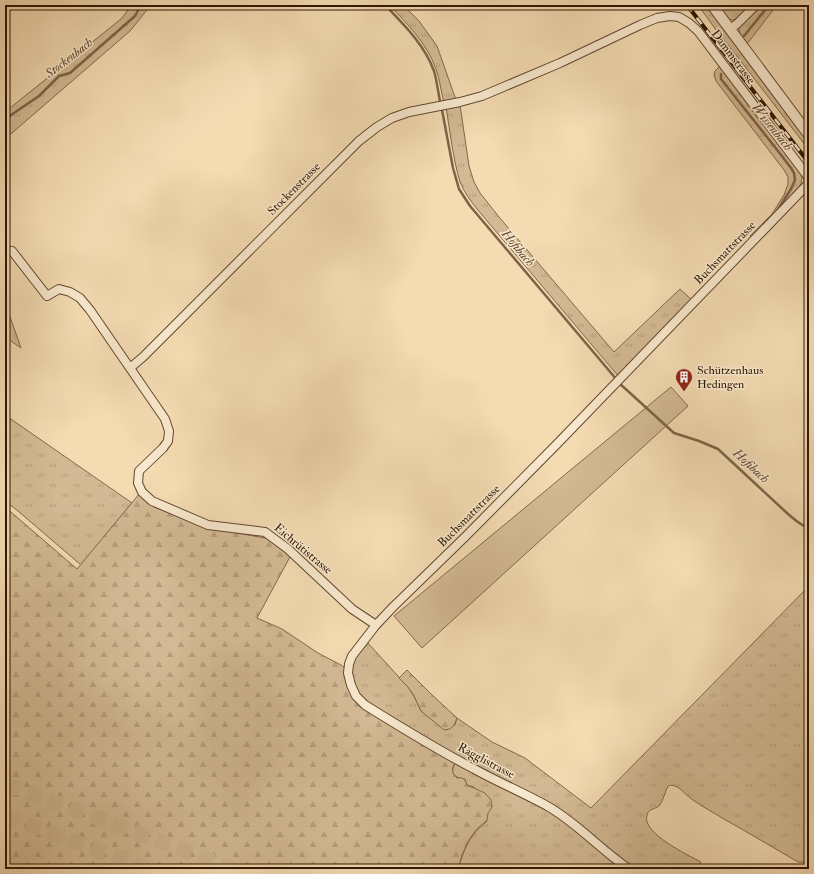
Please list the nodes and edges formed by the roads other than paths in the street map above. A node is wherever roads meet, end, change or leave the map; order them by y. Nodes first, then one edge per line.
1 (712, 5) edge
2 (756, 5) edge
3 (675, 16) joint
4 (730, 29) junction
5 (809, 135) edge
6 (809, 178) edge
7 (809, 183) edge
8 (12, 251) dead end
9 (130, 368) junction
10 (376, 625) junction
11 (349, 664) joint
12 (809, 865) edge
13 (628, 869) edge
14 (806, 869) edge

1 - 4 street
2 - 4 street
3 - 6 street, Dammstrasse
3 - 9 street, Stockenstrasse
4 - 5 street
7 - 10 street, Buchsmattstrasse
8 - 9 street
9 - 10 street, Eichrütistrasse
10 - 11 street, Buchsmattstrasse
11 - 13 street, Rägglistrasse
12 - 14 street

